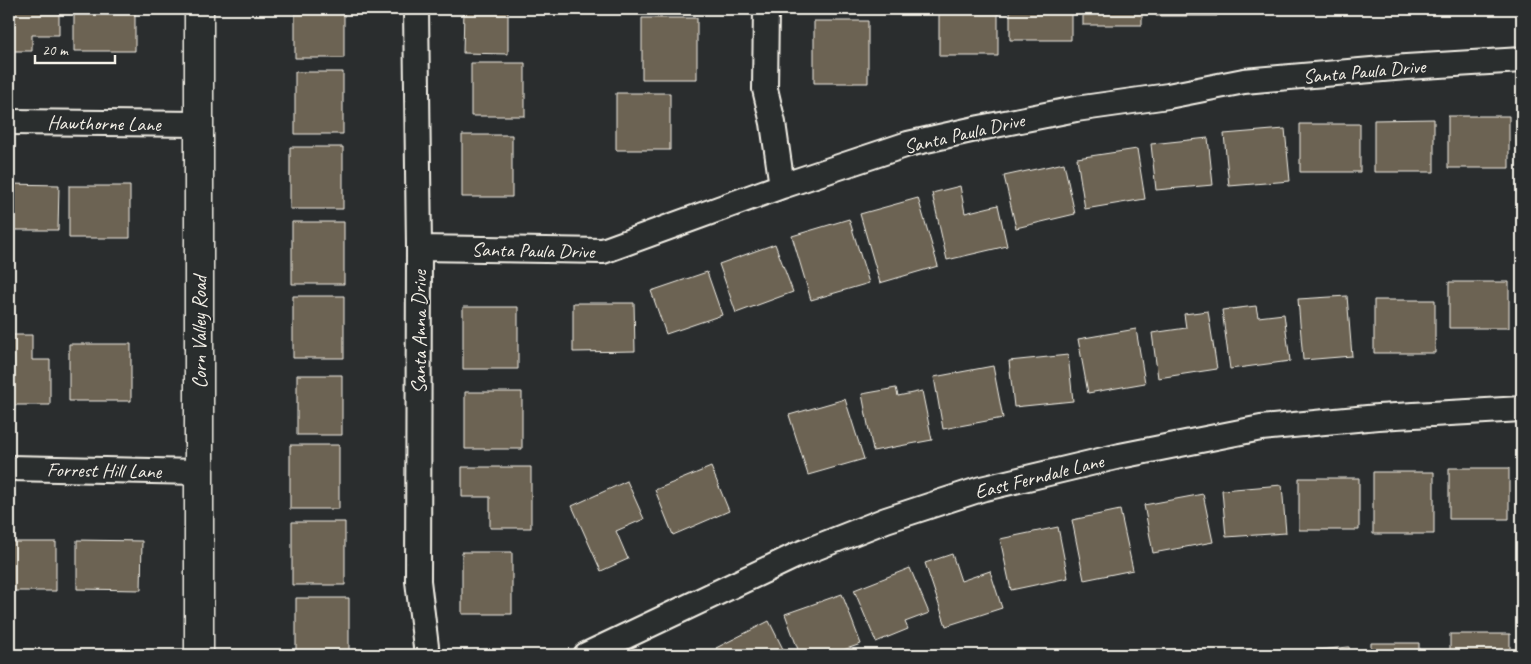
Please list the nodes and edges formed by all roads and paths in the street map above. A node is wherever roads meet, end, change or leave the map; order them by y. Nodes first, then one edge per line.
1 (199, 9) edge
2 (416, 9) edge
3 (766, 9) edge
4 (1522, 60) edge
5 (9, 122) edge
6 (199, 124) junction
7 (782, 186) junction
8 (419, 248) junction
9 (1522, 409) edge
10 (9, 468) edge
11 (199, 472) junction
12 (199, 655) edge
13 (427, 655) edge
14 (586, 655) edge

1 - 6 main road, Corn Valley Road
2 - 8 street, Santa Anna Drive
3 - 7 street
4 - 7 street, Santa Paula Drive
5 - 6 street, Hawthorne Lane
6 - 11 main road, Corn Valley Road
7 - 8 street, Santa Paula Drive
8 - 13 street, Santa Anna Drive
9 - 14 street, East Ferndale Lane
10 - 11 street, Forrest Hill Lane
11 - 12 main road, Corn Valley Road

